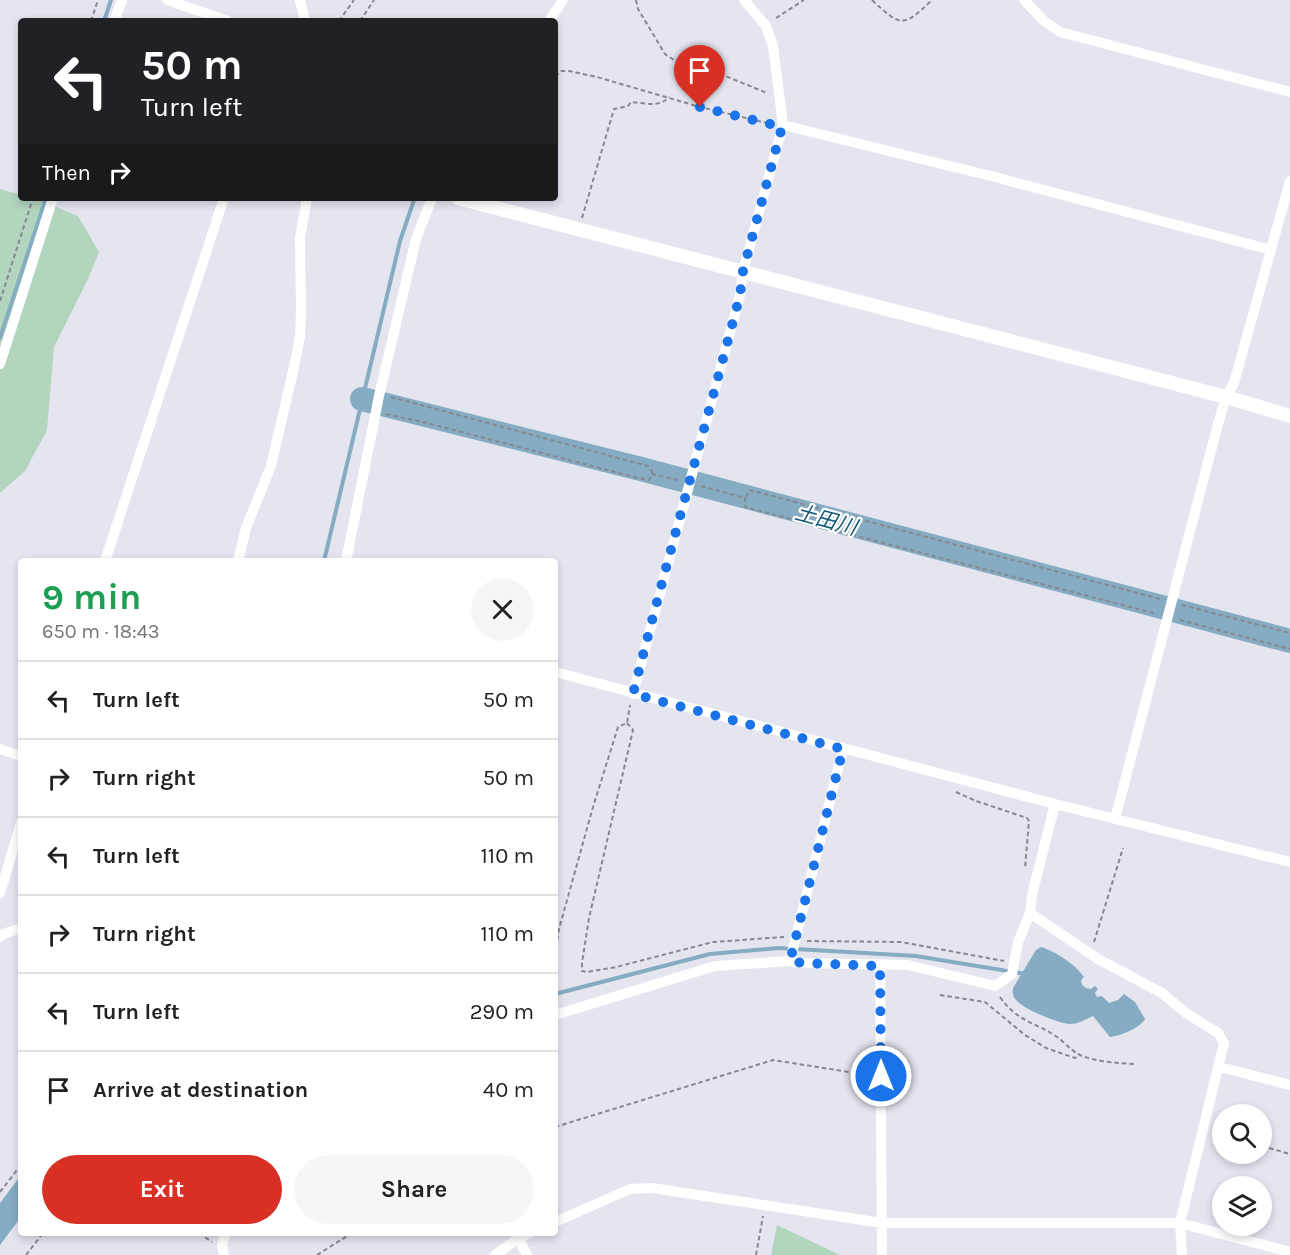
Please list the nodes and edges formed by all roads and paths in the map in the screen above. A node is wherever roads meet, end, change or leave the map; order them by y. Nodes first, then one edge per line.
1 (98, 0) edge
2 (122, 0) edge
3 (167, 0) edge
4 (300, 0) edge
5 (354, 0) edge
6 (374, 0) edge
7 (563, 0) edge
8 (636, 0) edge
9 (744, 0) edge
10 (804, 0) edge
11 (872, 0) edge
12 (932, 0) edge
13 (1024, 0) edge
14 (92, 18) edge
15 (115, 18) edge
16 (219, 18) edge
17 (304, 18) edge
18 (341, 18) edge
19 (362, 18) edge
20 (551, 18) edge
21 (766, 26) junction
22 (558, 74) edge
23 (1290, 92) edge
24 (779, 94) junction
25 (669, 97) junction
26 (783, 126) junction
27 (1290, 181) edge
28 (32, 201) edge
29 (52, 201) edge
30 (223, 201) edge
31 (306, 201) edge
32 (431, 201) edge
33 (470, 201) edge
34 (579, 229) junction
35 (1271, 250) junction
36 (743, 271) junction
37 (0, 301) edge
38 (0, 364) edge
39 (384, 396) junction
40 (1226, 398) junction
41 (379, 414) junction
42 (1290, 416) edge
43 (652, 474) junction
44 (688, 483) junction
45 (745, 498) junction
46 (106, 558) edge
47 (239, 558) edge
48 (347, 558) edge
49 (1172, 603) junction
50 (1168, 616) junction
51 (1290, 633) edge
52 (1290, 649) edge
53 (558, 673) edge
54 (633, 694) junction
55 (627, 723) junction
56 (0, 749) edge
57 (843, 749) junction
58 (18, 755) edge
59 (953, 790) dead end
60 (1055, 804) junction
61 (1115, 819) junction
62 (18, 833) edge
63 (1123, 848) dead end
64 (1290, 862) edge
65 (1025, 877) dead end
66 (0, 892) edge
67 (1030, 913) junction
68 (18, 929) edge
69 (558, 935) edge
70 (0, 938) edge
71 (794, 938) junction
72 (1089, 953) junction
73 (790, 961) junction
74 (880, 966) junction
75 (1014, 966) junction
76 (995, 986) junction
77 (940, 995) dead end
78 (558, 1013) edge
79 (1079, 1054) junction
80 (1136, 1064) dead end
81 (1220, 1067) junction
82 (881, 1076) junction
83 (1290, 1085) edge
84 (558, 1126) edge
85 (1272, 1149) edge
86 (1290, 1154) edge
87 (18, 1170) edge
88 (0, 1192) edge
89 (765, 1206) junction
90 (558, 1221) edge
91 (882, 1223) junction
92 (1180, 1223) junction
93 (41, 1236) edge
94 (225, 1236) edge
95 (347, 1236) edge
96 (516, 1236) edge
97 (1290, 1252) edge
98 (26, 1255) edge
99 (224, 1255) edge
100 (317, 1255) edge
101 (495, 1255) edge
102 (527, 1255) edge
103 (756, 1255) edge
104 (882, 1255) edge
105 (1182, 1255) edge

1 - 14 path
2 - 15 street
3 - 16 street
4 - 17 street
5 - 18 path
6 - 19 path
7 - 20 street
8 - 24 path
9 - 21 street
10 - 21 path
11 - 12 path
13 - 23 street
21 - 24 street
22 - 25 path
24 - 26 street
25 - 26 path
25 - 34 path
26 - 35 street
26 - 36 street
27 - 35 street
28 - 37 path
29 - 38 street
30 - 46 street
31 - 47 street
32 - 39 street
33 - 34 street
34 - 36 street
35 - 40 street
36 - 40 street
36 - 44 street
39 - 41 street
39 - 43 path
40 - 42 street
40 - 49 street
41 - 43 path
41 - 48 street
43 - 44 path
44 - 45 path
44 - 54 street
45 - 49 path
45 - 50 path
49 - 50 street
49 - 51 path
50 - 52 path
50 - 61 street
53 - 54 street
54 - 55 path
54 - 57 street
55 - 69 path
55 - 71 path
56 - 58 street
57 - 60 street
57 - 71 street
59 - 65 path
60 - 61 street
60 - 67 street
61 - 64 street
62 - 66 street
63 - 72 path
67 - 72 street
67 - 75 street
68 - 70 street
71 - 73 street
71 - 75 path
72 - 81 street
73 - 74 street
73 - 78 street
74 - 76 street
74 - 82 street
75 - 76 street
76 - 79 path
77 - 79 path
79 - 80 path
81 - 83 street
81 - 92 street
82 - 84 path
82 - 91 street
85 - 86 path
87 - 88 path
89 - 90 street
89 - 91 street
89 - 103 path
91 - 92 street
91 - 104 street
92 - 97 street
92 - 105 street
93 - 98 path
94 - 99 street
95 - 100 path
96 - 101 street
96 - 102 street

